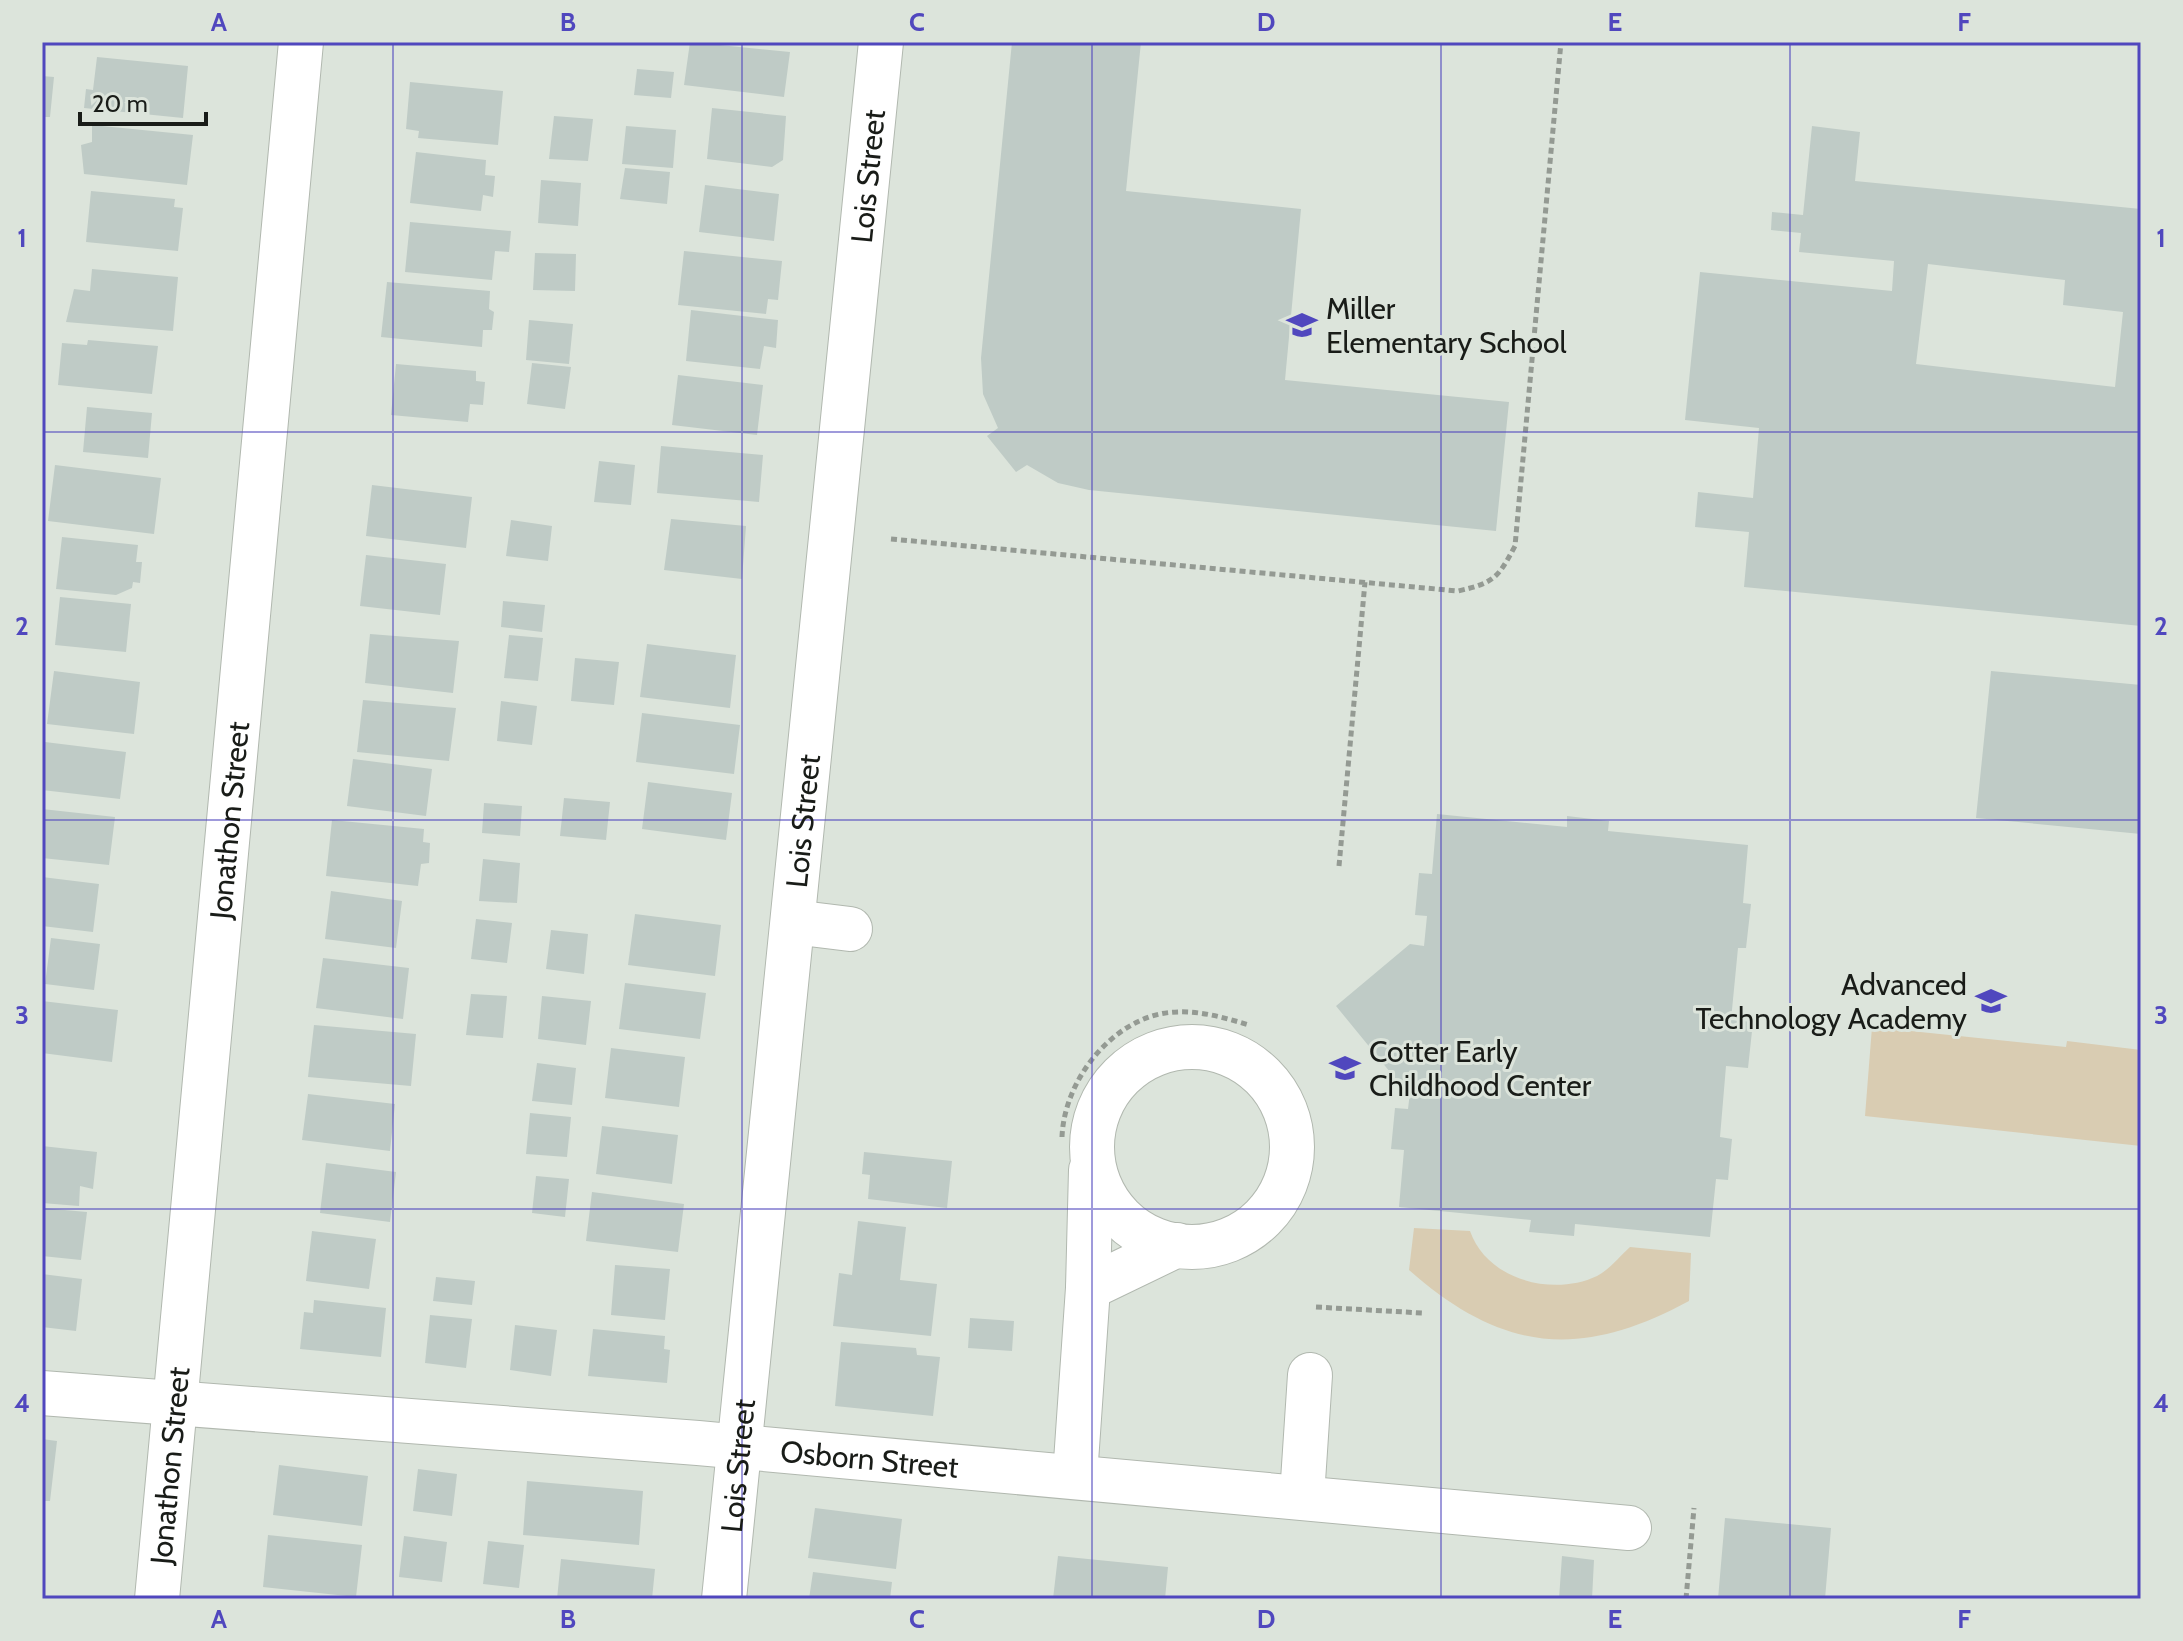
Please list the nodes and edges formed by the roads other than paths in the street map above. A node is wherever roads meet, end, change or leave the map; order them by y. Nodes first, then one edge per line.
1 (301, 42) edge
2 (881, 42) edge
3 (793, 922) junction
4 (850, 929) dead end
5 (1092, 1143) junction
6 (1177, 1245) junction
7 (1088, 1288) junction
8 (1310, 1375) dead end
9 (42, 1393) edge
10 (177, 1402) junction
11 (740, 1447) junction
12 (1075, 1476) junction
13 (1302, 1496) junction
14 (1629, 1528) dead end
15 (157, 1599) edge
16 (724, 1599) edge

1 - 10 street, Jonathon Street
2 - 3 street, Lois Street
3 - 4 street
3 - 11 street, Lois Street
5 - 6 street
5 - 6 street
5 - 7 street
6 - 7 street
7 - 12 street
8 - 13 street
9 - 10 street, Osborn Street
10 - 11 street, Osborn Street
10 - 15 street, Jonathon Street
11 - 12 street, Osborn Street
11 - 16 street, Lois Street
12 - 13 street, Osborn Street
13 - 14 street, Osborn Street

